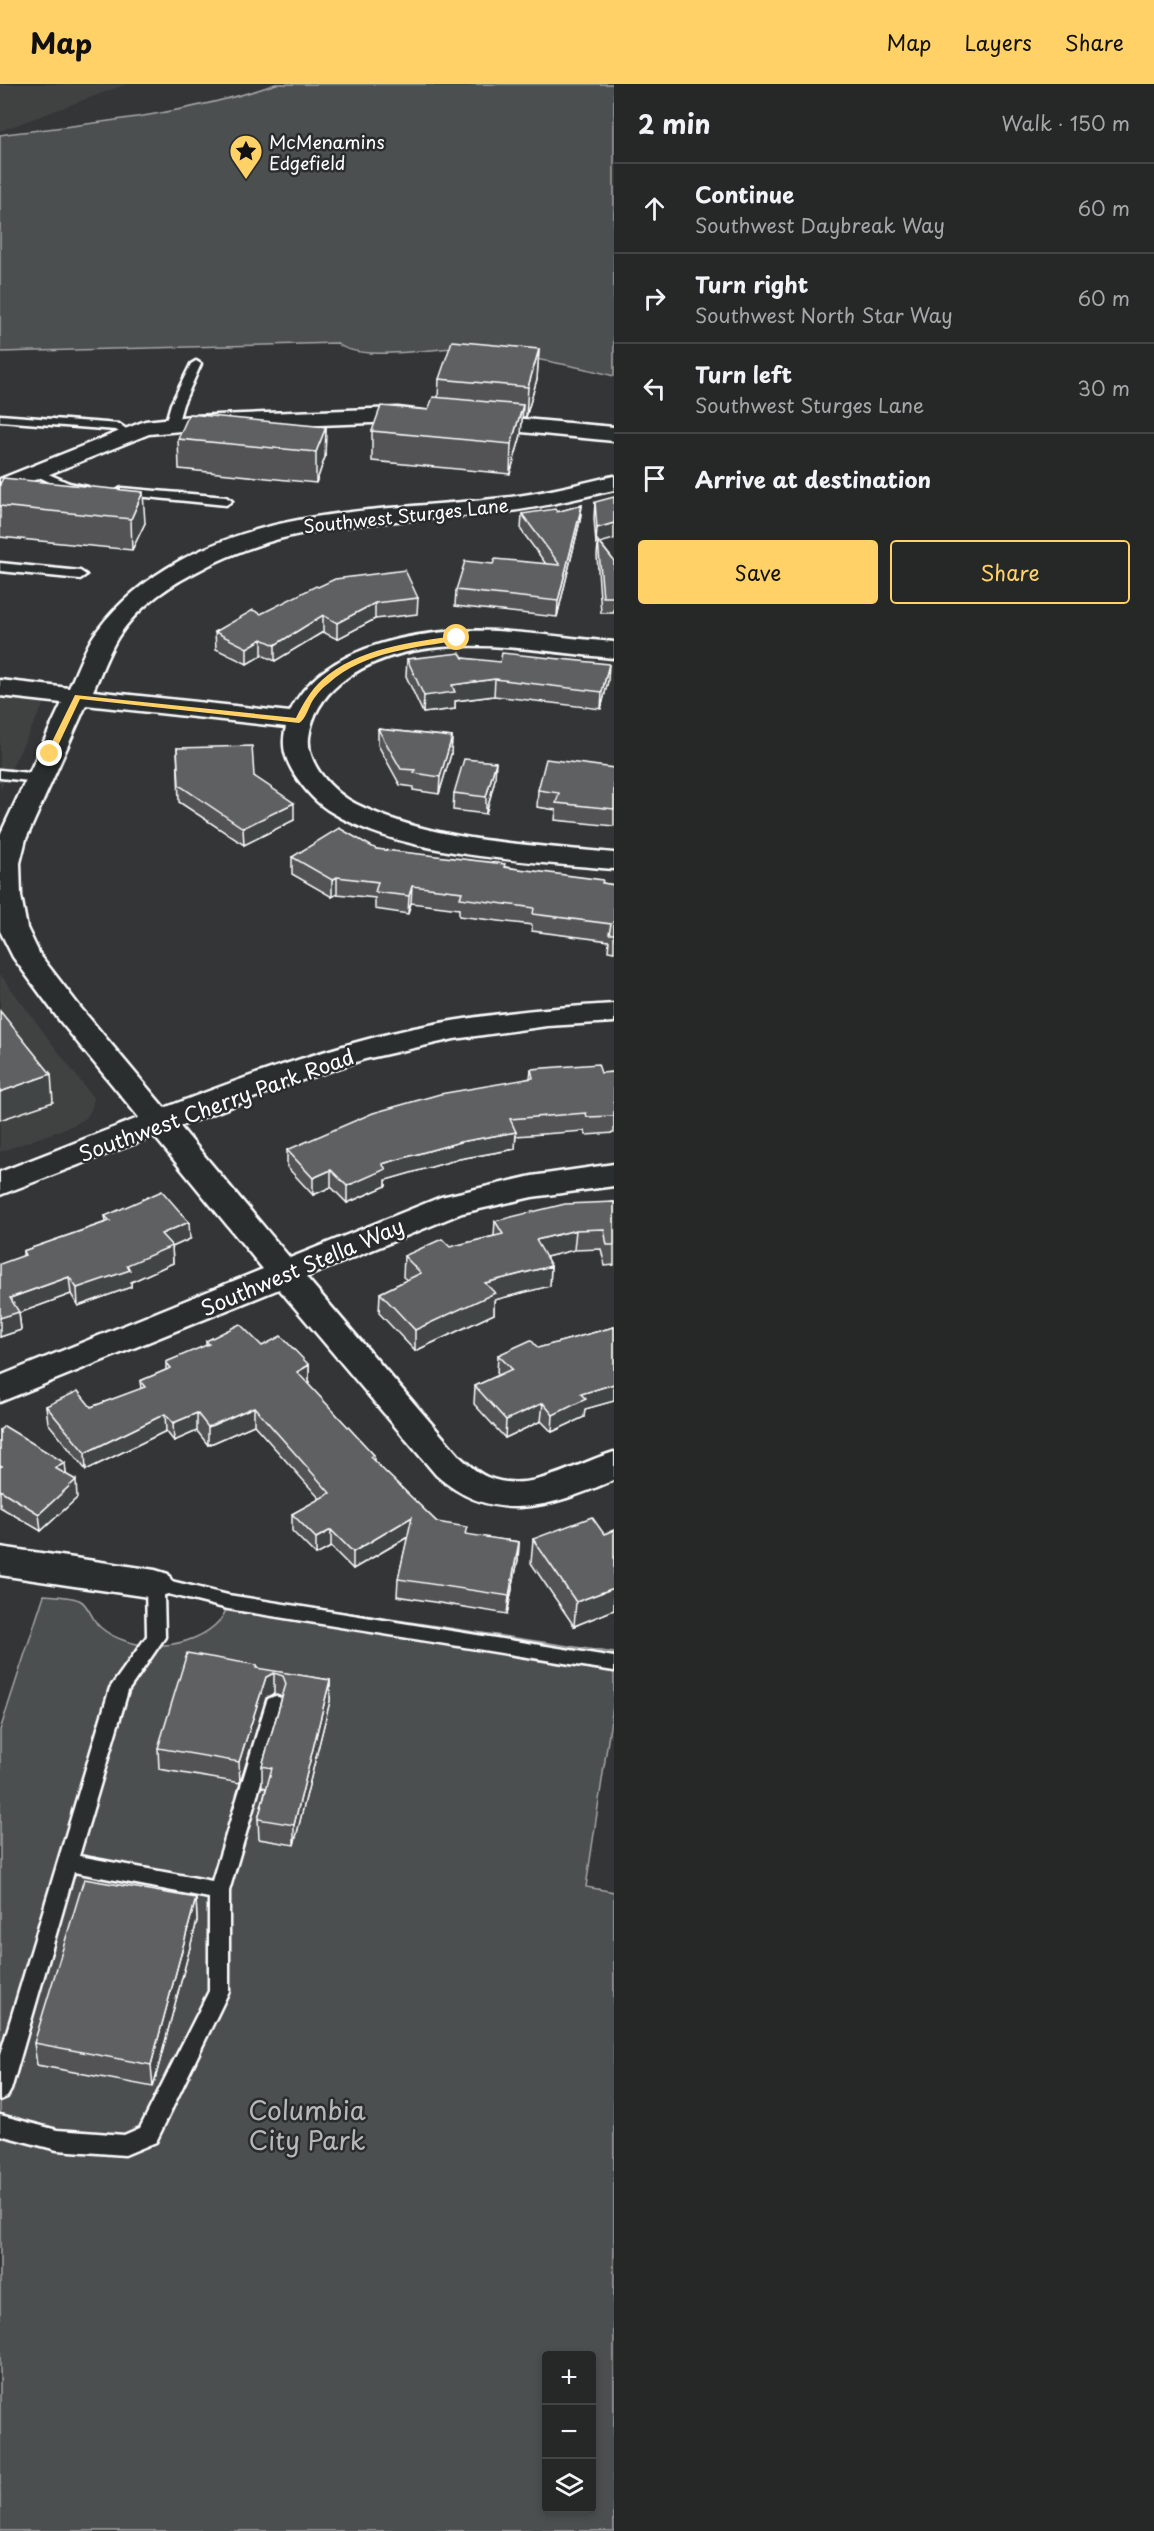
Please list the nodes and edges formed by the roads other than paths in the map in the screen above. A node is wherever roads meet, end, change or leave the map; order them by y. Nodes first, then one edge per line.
1 (196, 364) dead end
2 (0, 418) edge
3 (171, 425) junction
4 (614, 434) edge
5 (129, 435) junction
6 (37, 472) junction
7 (614, 483) edge
8 (0, 487) edge
9 (226, 501) dead end
10 (0, 567) edge
11 (80, 575) dead end
12 (614, 650) edge
13 (0, 687) edge
14 (78, 696) junction
15 (299, 721) junction
16 (0, 774) edge
17 (39, 778) junction
18 (614, 861) edge
19 (614, 1013) edge
20 (162, 1122) junction
21 (614, 1175) edge
22 (0, 1184) edge
23 (285, 1274) junction
24 (0, 1390) edge
25 (614, 1465) edge
26 (0, 1561) edge
27 (155, 1584) junction
28 (614, 1664) edge
29 (275, 1704) dead end
30 (67, 1862) junction
31 (219, 1891) junction
32 (0, 2090) edge
33 (0, 2125) edge

1 - 3 lane
2 - 5 lane
3 - 4 street
3 - 5 street
5 - 6 street
6 - 8 street
6 - 9 lane
7 - 14 street, Southwest Sturges Lane
10 - 11 lane
12 - 15 street
13 - 14 street
14 - 15 street
14 - 17 street, Southwest Sturges Lane
15 - 18 street
16 - 17 lane
17 - 20 street, Southwest Sturges Lane
19 - 20 street, Southwest Cherry Park Road
20 - 22 street, Southwest Cherry Park Road
20 - 23 street, Southwest Sturges Lane
21 - 23 street, Southwest Stella Way
23 - 24 street, Southwest Stella Way
23 - 25 street, Southwest Sturges Lane
26 - 27 street
27 - 28 lane
27 - 30 lane
29 - 31 lane
30 - 31 lane
30 - 32 lane
31 - 33 lane

